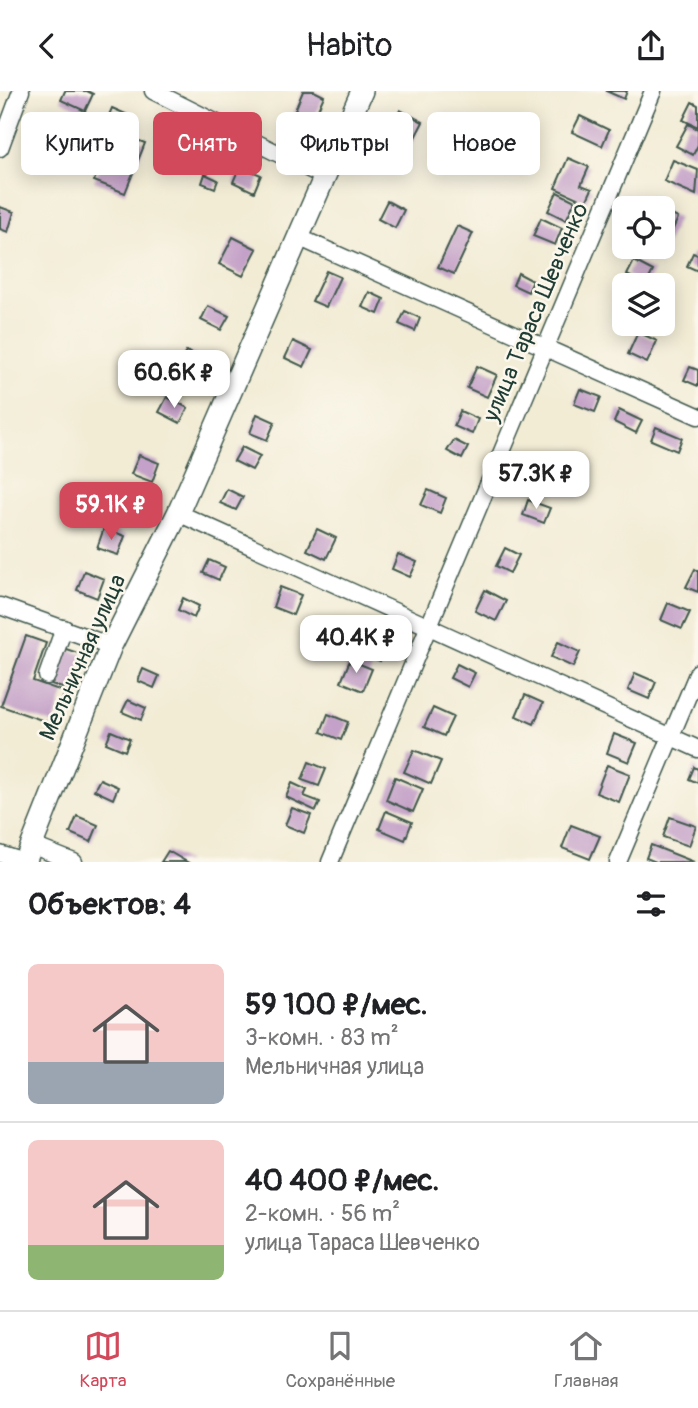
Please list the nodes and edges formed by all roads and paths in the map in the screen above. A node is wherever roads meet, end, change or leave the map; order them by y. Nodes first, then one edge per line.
1 (21, 91) edge
2 (153, 91) edge
3 (362, 91) edge
4 (653, 91) edge
5 (0, 148) edge
6 (324, 176) junction
7 (298, 237) junction
8 (544, 348) junction
9 (698, 416) edge
10 (178, 513) junction
11 (0, 606) edge
12 (429, 626) junction
13 (64, 628) junction
14 (111, 646) junction
15 (698, 672) edge
16 (47, 676) dead end
17 (671, 737) junction
18 (698, 749) edge
19 (0, 854) edge
20 (27, 856) edge
21 (74, 862) edge
22 (330, 862) edge
23 (618, 862) edge

1 - 5 street
2 - 6 street
3 - 6 main road, Мельничная улица
4 - 8 street, улица Тараса Шевченко
6 - 7 main road, Мельничная улица
7 - 8 street
7 - 10 main road, Мельничная улица
8 - 9 street
8 - 12 street, улица Тараса Шевченко
10 - 12 street
10 - 14 main road, Мельничная улица
11 - 13 street
12 - 17 street
12 - 22 street, улица Тараса Шевченко
13 - 14 street
13 - 16 street
14 - 20 main road, Мельничная улица
15 - 17 street
17 - 18 street
17 - 23 street
19 - 20 street
20 - 21 street

